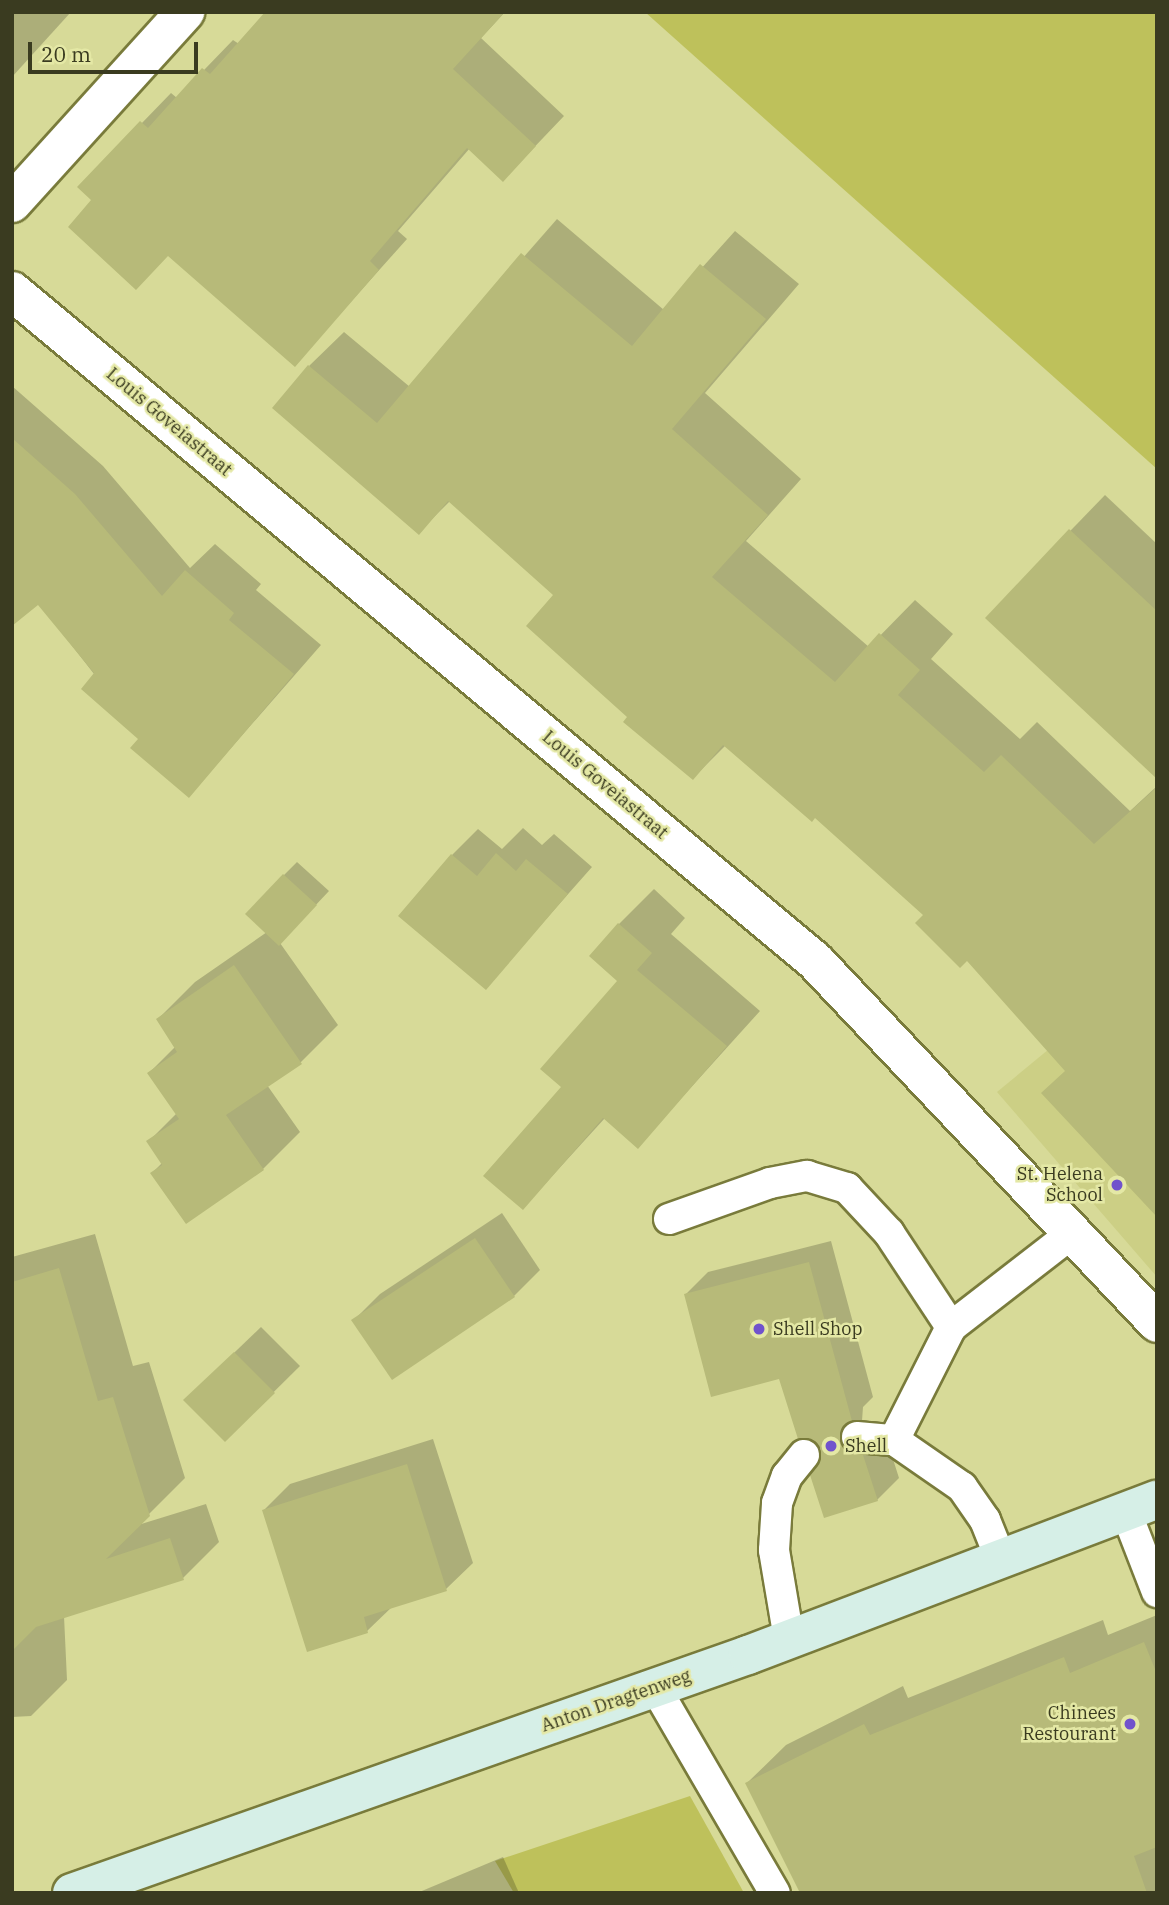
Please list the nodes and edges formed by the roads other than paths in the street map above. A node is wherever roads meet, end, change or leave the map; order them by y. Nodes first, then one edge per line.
1 (184, 12) edge
2 (12, 203) edge
3 (12, 291) edge
4 (669, 1219) dead end
5 (1072, 1233) junction
6 (1157, 1323) edge
7 (950, 1328) junction
8 (857, 1437) dead end
9 (894, 1440) junction
10 (804, 1455) dead end
11 (1141, 1506) edge
12 (1001, 1560) junction
13 (1157, 1592) edge
14 (789, 1639) junction
15 (655, 1687) junction
16 (72, 1893) edge
17 (775, 1893) edge

1 - 2 street
3 - 5 street, Louis Goveiastraat
4 - 7 lane
5 - 6 street, Louis Goveiastraat
5 - 7 lane
7 - 9 lane
8 - 9 lane
9 - 12 lane
10 - 14 lane
11 - 12 main road, Anton Dragtenweg
11 - 13 lane
12 - 14 main road, Anton Dragtenweg
14 - 15 main road, Anton Dragtenweg
15 - 16 main road, Anton Dragtenweg
15 - 17 lane

